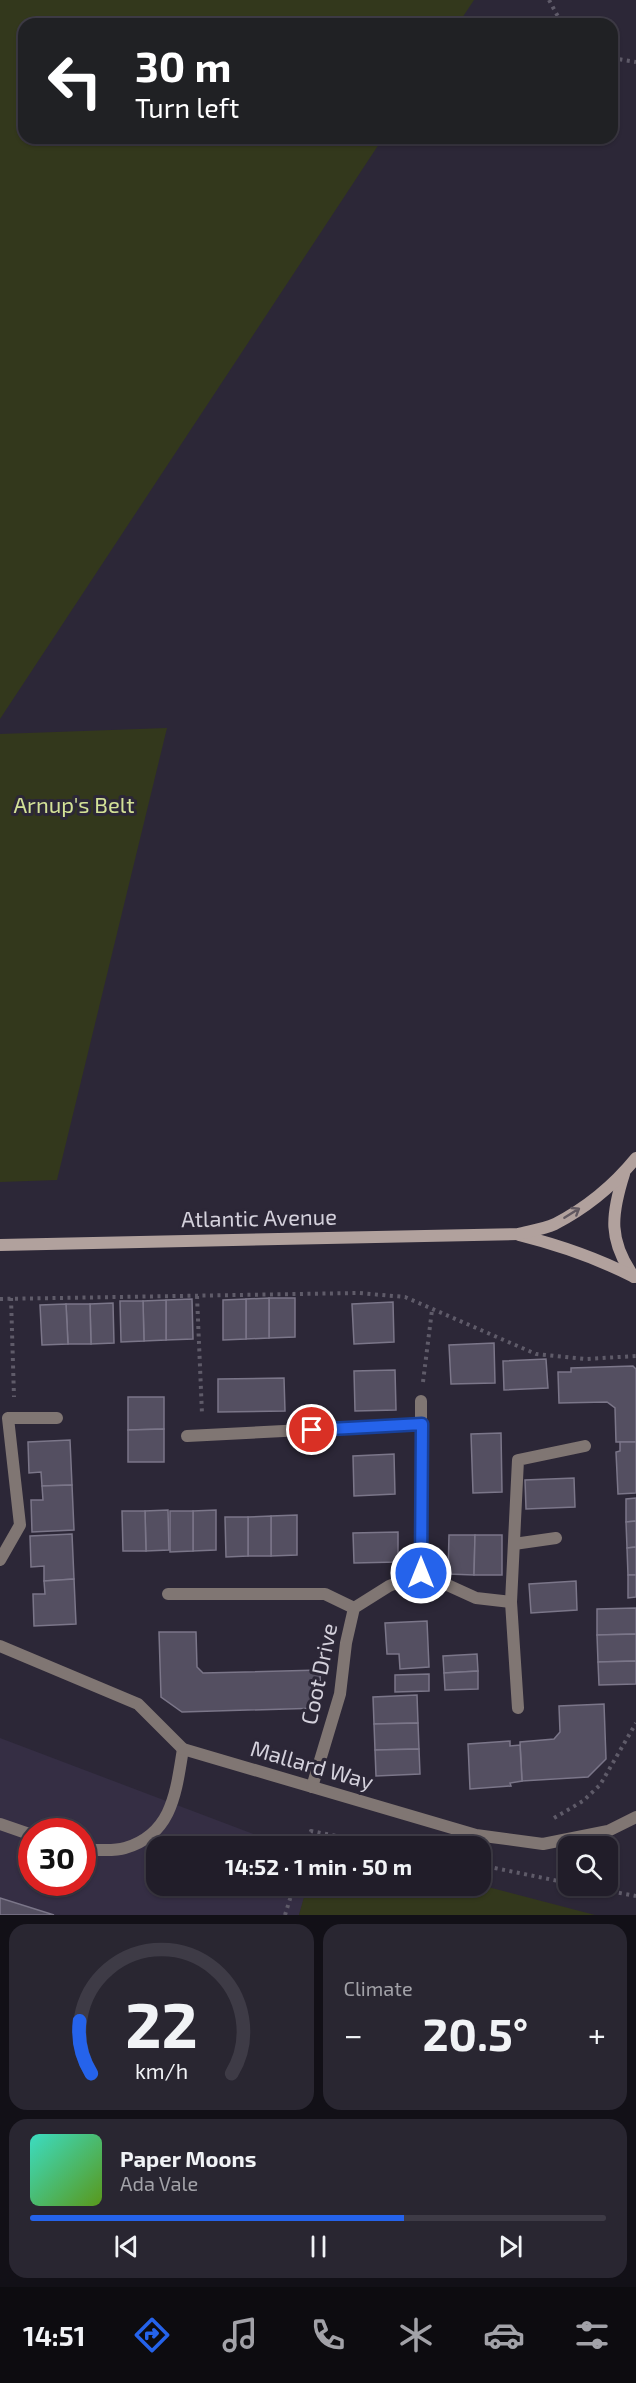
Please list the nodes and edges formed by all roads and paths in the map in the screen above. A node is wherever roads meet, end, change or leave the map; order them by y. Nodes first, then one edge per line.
1 (549, 0) edge
2 (559, 18) edge
3 (618, 59) edge
4 (636, 62) edge
5 (636, 1158) edge
6 (624, 1173) junction
7 (518, 1234) junction
8 (0, 1245) edge
9 (635, 1278) edge
10 (197, 1295) junction
11 (11, 1298) junction
12 (0, 1299) edge
13 (432, 1310) junction
14 (636, 1356) edge
15 (421, 1401) joint
16 (15, 1418) junction
17 (57, 1418) dead end
18 (422, 1424) junction
19 (5, 1435) edge
20 (187, 1436) dead end
21 (203, 1436) junction
22 (585, 1446) dead end
23 (556, 1538) dead end
24 (514, 1544) junction
25 (0, 1560) edge
26 (421, 1573) junction
27 (168, 1594) dead end
28 (511, 1602) junction
29 (354, 1608) junction
30 (0, 1647) edge
31 (519, 1708) dead end
32 (636, 1723) edge
33 (183, 1749) junction
34 (312, 1787) junction
35 (636, 1817) edge
36 (553, 1818) dead end
37 (0, 1824) edge
38 (18, 1830) edge
39 (309, 1836) edge
40 (336, 1836) edge
41 (96, 1849) edge
42 (491, 1867) edge
43 (558, 1881) edge
44 (618, 1893) edge
45 (291, 1896) edge
46 (636, 1896) edge
47 (285, 1915) edge

1 - 2 path
3 - 4 path
5 - 6 street, Atlantic Avenue
7 -> 6 street, Atlantic Avenue
6 - 9 street, Atlantic Avenue
7 - 8 street, Atlantic Avenue
7 - 9 street, Atlantic Avenue
10 - 11 path
10 - 13 path
10 - 21 path
11 - 12 path
11 - 16 path
13 - 14 path
13 - 15 path
15 - 18 street
16 - 17 street
16 - 19 street
18 - 21 street
18 - 26 street
19 - 25 street
20 - 21 street
22 - 24 street
23 - 24 street
24 - 28 street
26 - 28 street
26 - 29 street, Coot Drive
27 - 29 street
28 - 31 street
29 - 34 street, Coot Drive
30 - 33 street, Mallard Way
32 - 36 path
33 - 34 street, Mallard Way
33 - 41 street
34 - 35 street, Mallard Way
37 - 38 street
39 - 40 path
42 - 43 path
44 - 46 path
45 - 47 path

